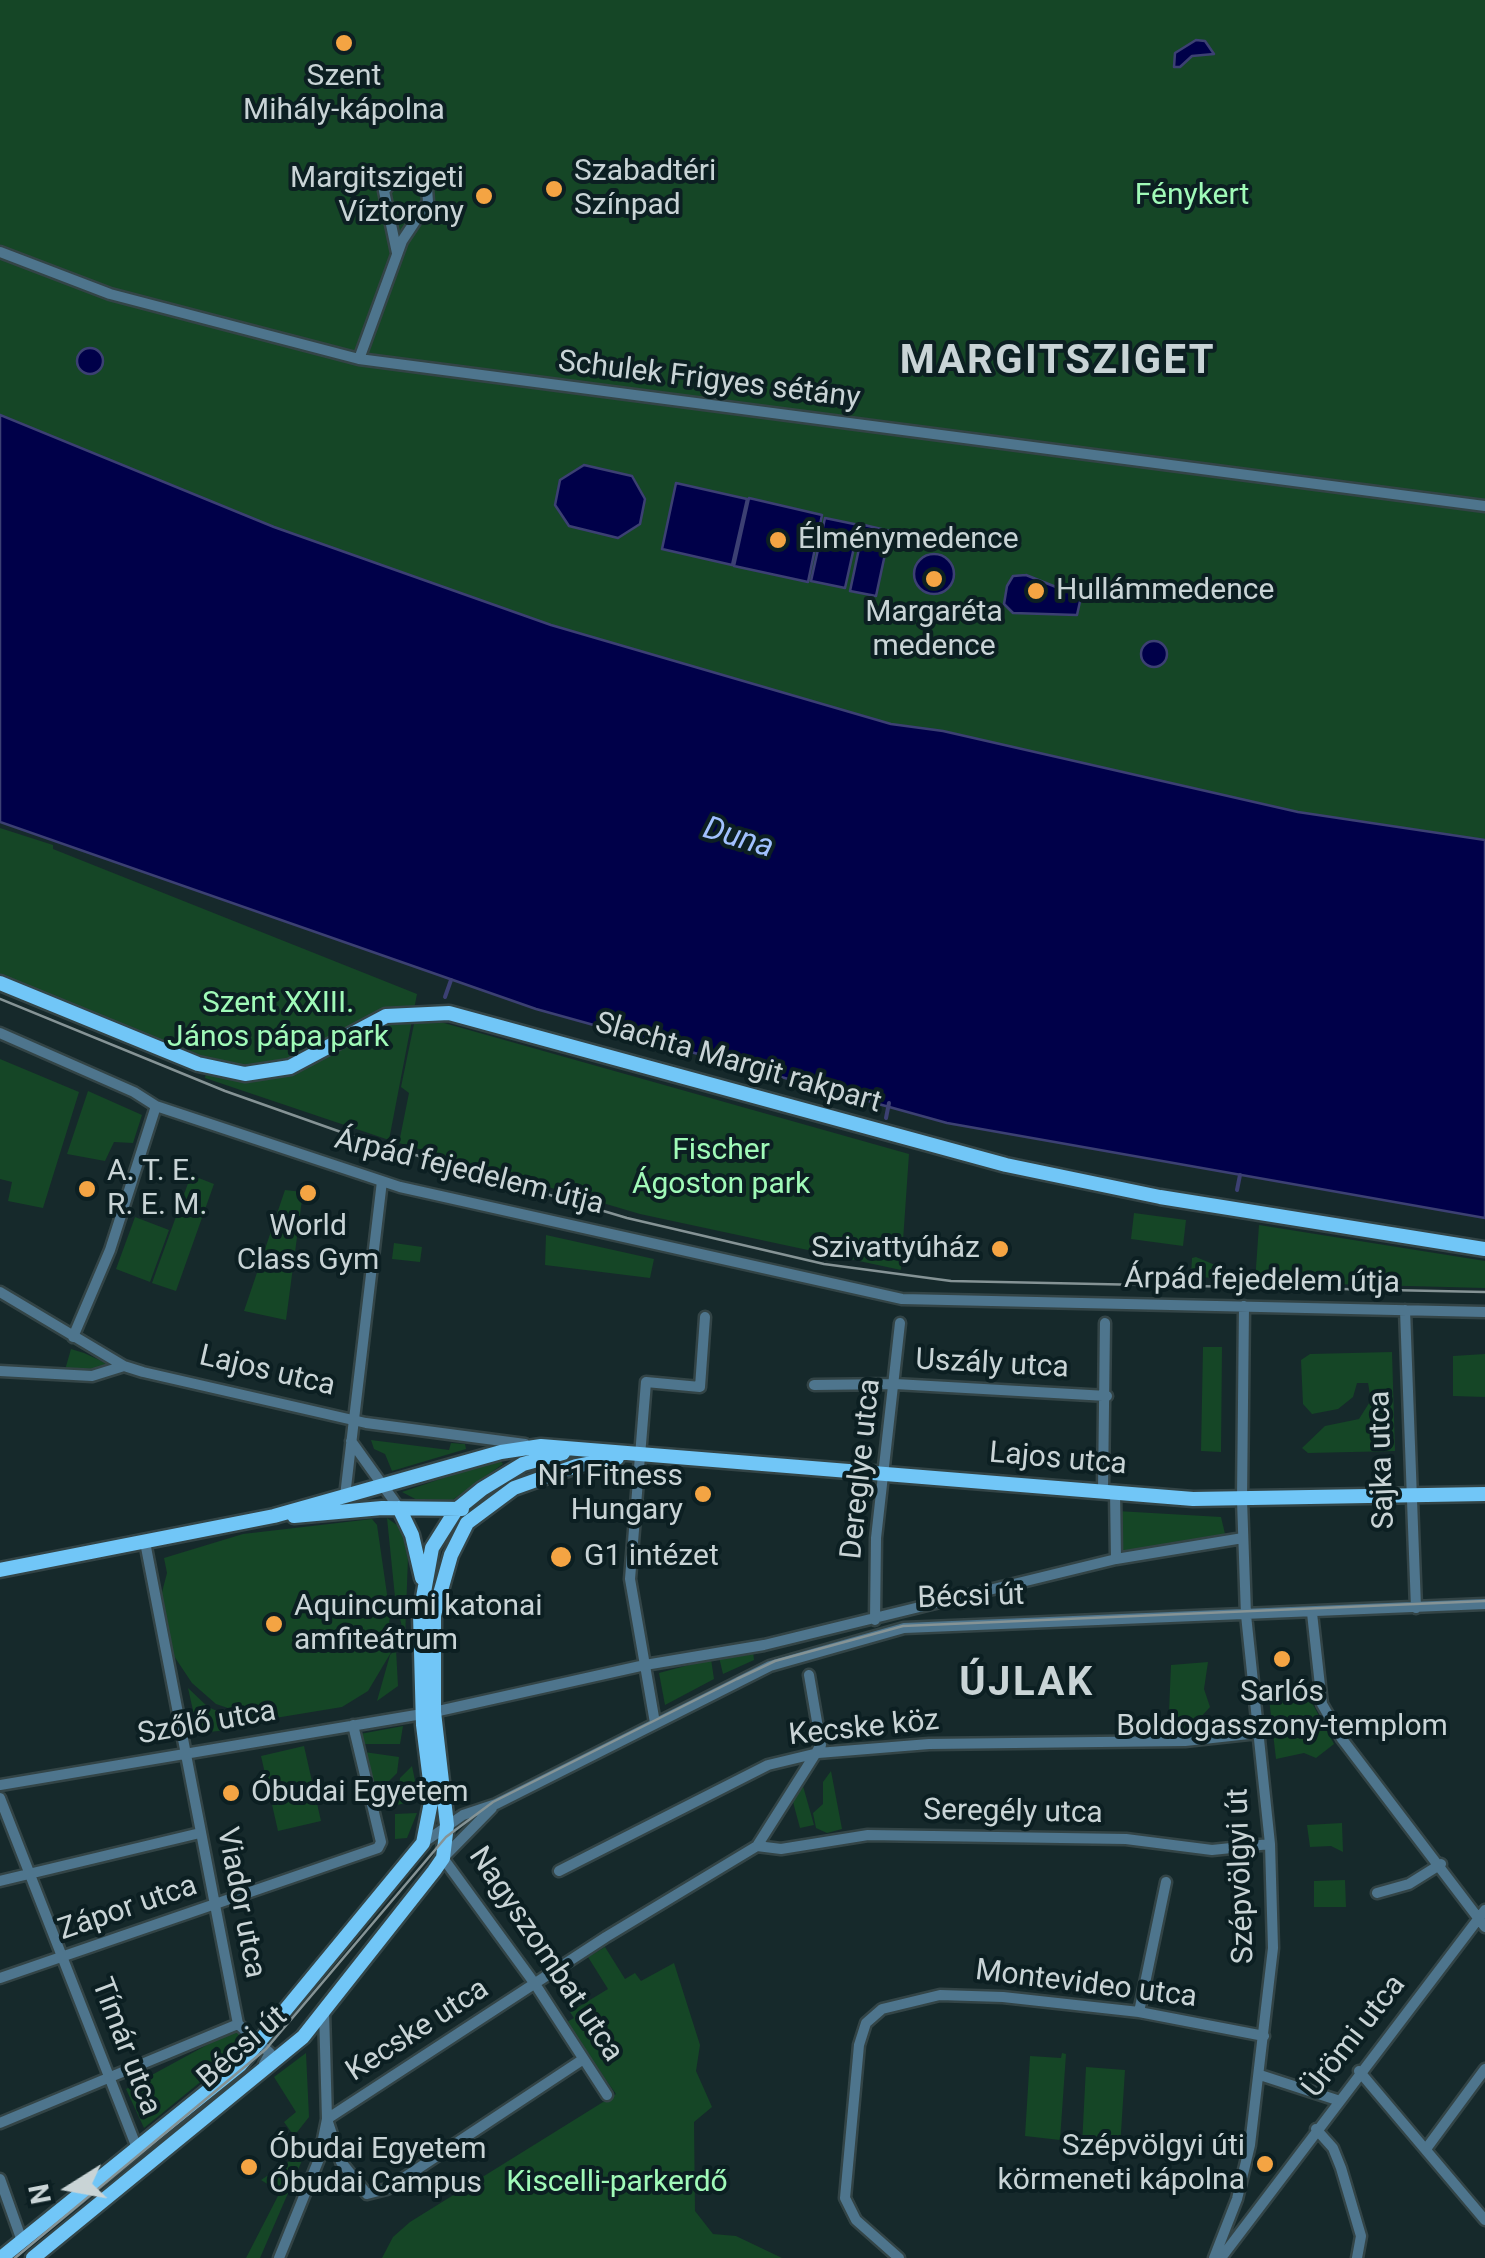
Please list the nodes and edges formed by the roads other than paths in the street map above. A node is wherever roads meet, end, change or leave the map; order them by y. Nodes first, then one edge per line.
1 (0, 252) edge
2 (397, 254) junction
3 (360, 359) junction
4 (1485, 506) edge
5 (0, 983) edge
6 (0, 1033) edge
7 (156, 1106) junction
8 (382, 1182) junction
9 (1485, 1249) edge
10 (0, 1292) edge
11 (1244, 1306) junction
12 (1404, 1310) junction
13 (1485, 1312) edge
14 (705, 1318) dead end
15 (900, 1323) dead end
16 (1105, 1323) dead end
17 (73, 1336) junction
18 (124, 1366) junction
19 (0, 1371) edge
20 (896, 1384) junction
21 (814, 1385) dead end
22 (1107, 1396) junction
23 (352, 1420) junction
24 (350, 1440) junction
25 (541, 1446) junction
26 (588, 1451) junction
27 (634, 1456) junction
28 (886, 1476) junction
29 (385, 1484) junction
30 (1109, 1490) junction
31 (1485, 1494) edge
32 (345, 1496) junction
33 (1408, 1496) junction
34 (1242, 1500) junction
35 (492, 1502) junction
36 (399, 1508) junction
37 (418, 1509) junction
38 (456, 1510) junction
39 (274, 1516) junction
40 (1243, 1538) junction
41 (145, 1542) junction
42 (1116, 1560) junction
43 (0, 1570) edge
44 (423, 1582) junction
45 (1485, 1604) edge
46 (1416, 1608) junction
47 (1312, 1613) junction
48 (1246, 1616) junction
49 (875, 1620) junction
50 (645, 1665) junction
51 (809, 1675) dead end
52 (428, 1713) junction
53 (655, 1723) junction
54 (354, 1724) junction
55 (1258, 1733) junction
56 (186, 1752) junction
57 (818, 1753) junction
58 (0, 1785) edge
59 (0, 1798) edge
60 (496, 1804) junction
61 (446, 1805) junction
62 (463, 1815) junction
63 (447, 1825) junction
64 (200, 1833) junction
65 (423, 1843) junction
66 (1270, 1844) junction
67 (757, 1846) junction
68 (443, 1858) junction
69 (1442, 1864) junction
70 (560, 1872) dead end
71 (31, 1874) junction
72 (0, 1882) edge
73 (1166, 1882) dead end
74 (1378, 1894) dead end
75 (214, 1906) junction
76 (1483, 1918) edge
77 (63, 1958) junction
78 (0, 1978) edge
79 (535, 1984) junction
80 (324, 2010) junction
81 (1139, 2012) junction
82 (238, 2024) junction
83 (304, 2035) junction
84 (1264, 2036) junction
85 (259, 2044) junction
86 (324, 2048) junction
87 (582, 2060) junction
88 (1485, 2069) edge
89 (1359, 2070) junction
90 (1260, 2075) junction
91 (254, 2076) junction
92 (110, 2078) junction
93 (606, 2095) dead end
94 (1337, 2100) junction
95 (327, 2119) junction
96 (0, 2123) edge
97 (1316, 2129) junction
98 (137, 2148) junction
99 (1426, 2149) junction
100 (0, 2179) edge
101 (1265, 2195) junction
102 (1237, 2199) junction
103 (1483, 2211) edge
104 (22, 2241) junction
105 (1, 2258) edge
106 (34, 2258) edge
107 (279, 2258) edge
108 (899, 2258) edge
109 (1218, 2258) edge
110 (1357, 2258) edge

1 - 3 street, Schulek Frigyes sétány
2 - 2 street
2 - 3 street
3 - 4 street, Schulek Frigyes sétány
5 - 9 main road, Slachta Margit rakpart
6 - 7 street, Árpád fejedelem útja
7 - 8 street, Árpád fejedelem útja
7 - 17 street
8 - 11 street, Árpád fejedelem útja
8 - 23 street
10 - 17 street, Lajos utca
11 - 12 street, Árpád fejedelem útja
11 - 34 street, Szépvölgyi út
12 - 13 street, Árpád fejedelem útja
12 - 33 street, Sajka utca
14 - 27 street
15 - 20 street, Dereglye utca
16 - 22 street
17 - 18 street, Lajos utca
18 - 19 street
18 - 23 street, Lajos utca
20 - 21 street, Uszály utca
20 - 22 street, Uszály utca
20 - 28 street, Dereglye utca
22 - 30 street
23 - 24 street
23 - 25 street, Lajos utca
24 - 29 street, Nagyszombat utca
24 - 32 street
25 - 26 main road, Lajos utca
25 - 29 main road, Lajos utca
26 - 27 main road, Lajos utca
26 - 38 main road, Nagyszombat utca
27 - 28 main road, Lajos utca
27 - 35 main road, Lajos utca
27 - 50 street
28 - 30 main road, Lajos utca
28 - 49 street, Dereglye utca
29 - 32 main road, Lajos utca
29 - 36 street, Nagyszombat utca
29 - 37 street, Nagyszombat utca
30 - 34 main road, Lajos utca
30 - 42 street
31 - 33 main road, Lajos utca
32 - 39 main road, Lajos utca
33 - 34 main road, Lajos utca
33 - 46 street, Sajka utca
34 - 40 street, Szépvölgyi út
35 - 38 main road
35 - 52 main road, Nagyszombat utca
36 - 37 main road
36 - 39 main road
36 - 44 main road, Nagyszombat utca
37 - 38 main road
38 - 44 main road, Nagyszombat utca
39 - 41 main road
40 - 42 street, Szőlő utca
40 - 48 street, Szépvölgyi út
41 - 43 main road
41 - 56 street, Viador utca
42 - 49 street, Szőlő utca
44 - 52 main road, Nagyszombat utca
45 - 46 street, Bécsi út
46 - 47 street, Bécsi út
47 - 48 street, Bécsi út
47 - 69 street
48 - 53 street, Bécsi út
48 - 55 street, Szépvölgyi út
49 - 50 street, Szőlő utca
50 - 52 street, Szőlő utca
50 - 53 street
51 - 57 street
52 - 54 street, Szőlő utca
52 - 61 main road, Nagyszombat utca
52 - 65 main road, Nagyszombat utca
53 - 60 street, Bécsi út
54 - 56 street, Szőlő utca
54 - 75 street, Zápor utca
55 - 57 street, Kecske köz
55 - 66 street, Szépvölgyi út
56 - 58 street, Szőlő utca
56 - 64 street, Viador utca
57 - 67 street
57 - 70 street, Kecske köz
59 - 71 street, Tímár utca
60 - 62 street, Bécsi út
60 - 68 street, Bécsi út
61 - 62 street
61 - 63 main road, Nagyszombat utca
62 - 63 street, Bécsi út
63 - 65 street, Bécsi út
63 - 68 main road, Nagyszombat utca
64 - 71 street
64 - 75 street, Viador utca
65 - 85 main road, Bécsi út
66 - 67 street, Seregély utca
66 - 84 street, Szépvölgyi út
67 - 79 street, Kecske utca
68 - 79 street, Nagyszombat utca
68 - 80 main road, Bécsi út
69 - 74 street
69 - 76 street
71 - 72 street
71 - 77 street, Tímár utca
73 - 81 street
75 - 77 street, Zápor utca
75 - 82 street, Viador utca
76 - 89 street, Ürömi utca
77 - 78 street, Zápor utca
77 - 92 street, Tímár utca
79 - 87 street, Nagyszombat utca
79 - 95 street, Kecske utca
80 - 83 main road, Bécsi út
80 - 86 street
81 - 84 street, Montevideo utca
81 - 108 street, Montevideo utca
82 - 85 street, Viador utca
82 - 92 street, Bécsi út
83 - 86 street
83 - 91 main road, Bécsi út
84 - 90 street, Szépvölgyi út
85 - 91 street
85 - 98 main road, Bécsi út
86 - 95 street
87 - 93 street, Nagyszombat utca
87 - 95 street
88 - 99 street
89 - 94 street, Ürömi utca
89 - 99 street
90 - 94 street
90 - 102 street, Szépvölgyi út
91 - 106 main road, Bécsi út
92 - 96 street, Bécsi út
92 - 98 street, Tímár utca
94 - 97 street, Ürömi utca
95 - 107 street
97 - 101 street, Ürömi utca
97 - 110 street
98 - 104 main road, Bécsi út
99 - 103 street
100 - 104 street
101 - 102 street
101 - 109 street, Ürömi utca
102 - 109 street, Szépvölgyi út
104 - 105 main road, Bécsi út

